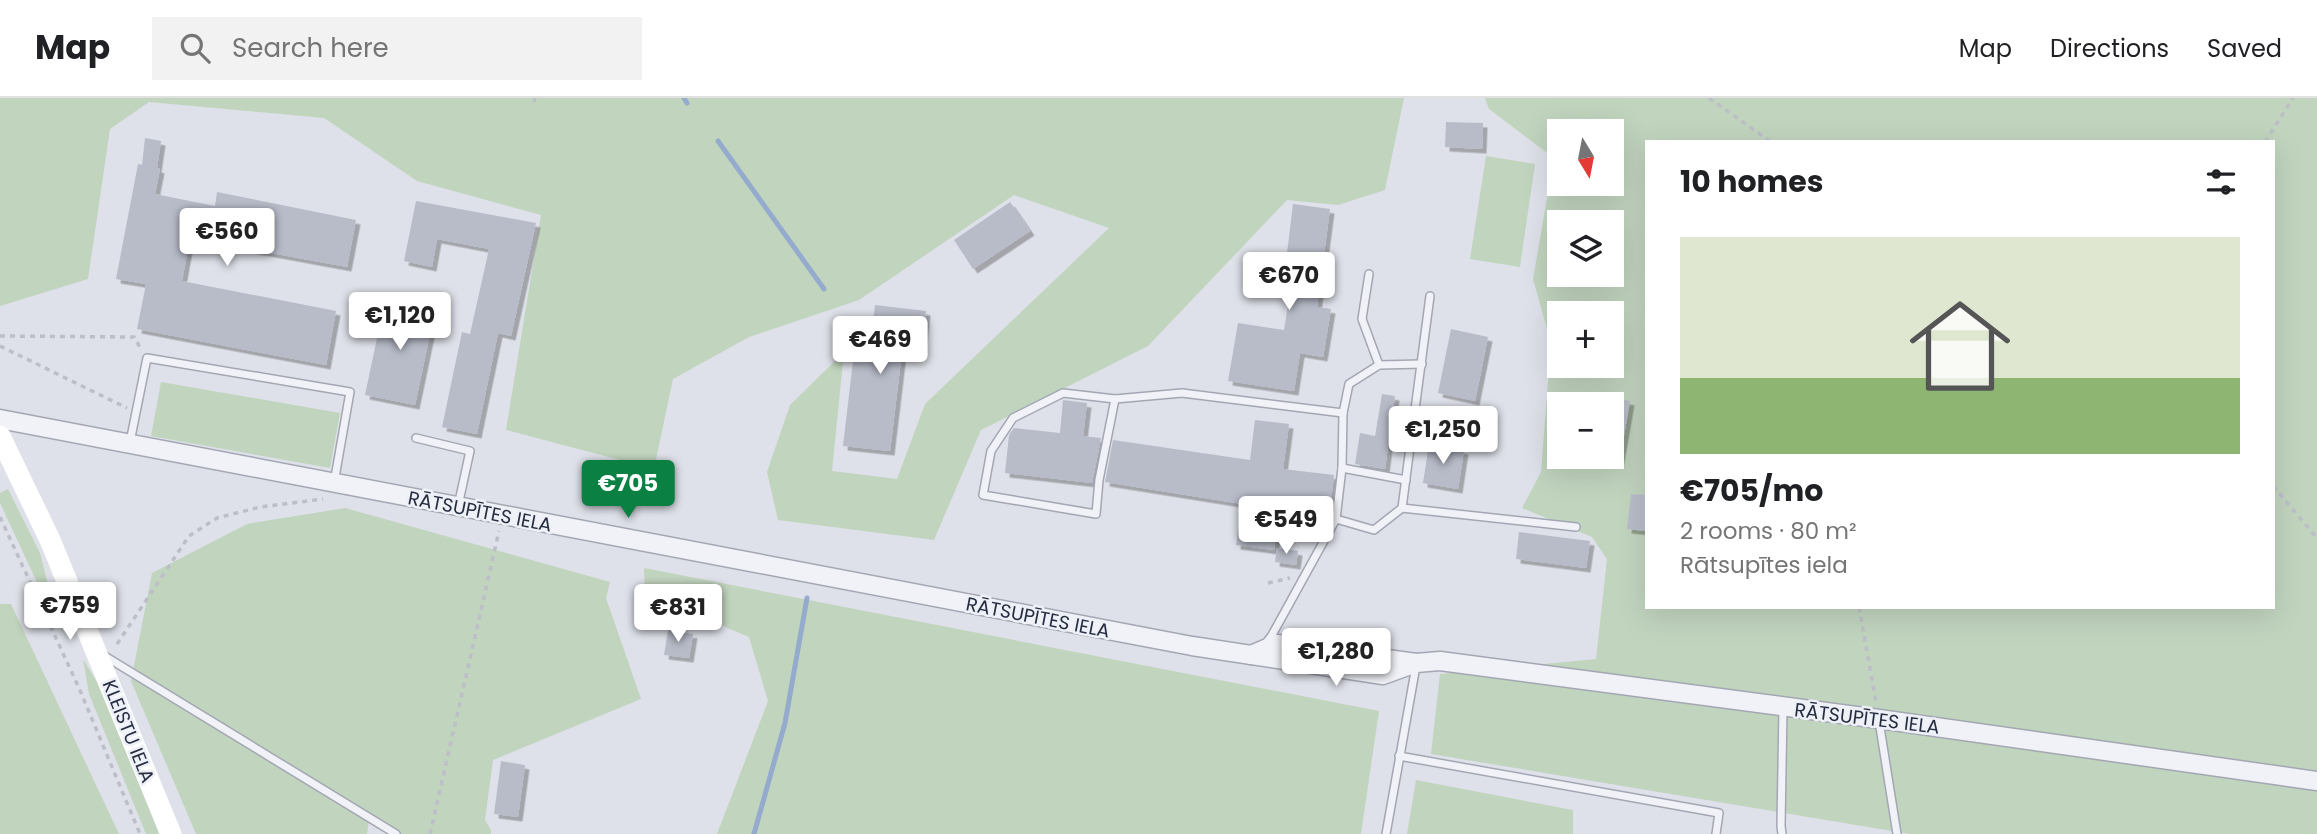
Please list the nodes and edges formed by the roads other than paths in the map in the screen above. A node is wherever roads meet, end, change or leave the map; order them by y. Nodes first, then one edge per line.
1 (1369, 274) dead end
2 (1430, 296) dead end
3 (1422, 364) junction
4 (1379, 365) junction
5 (1115, 399) junction
6 (1343, 413) junction
7 (0, 419) edge
8 (0, 436) edge
9 (416, 438) dead end
10 (130, 443) junction
11 (1342, 468) junction
12 (1406, 480) junction
13 (342, 484) junction
14 (458, 507) junction
15 (1402, 508) junction
16 (1336, 519) junction
17 (1576, 527) dead end
18 (107, 648) junction
19 (1250, 655) junction
20 (1416, 663) junction
21 (1783, 707) junction
22 (1879, 719) junction
23 (1399, 756) junction
24 (2317, 781) edge
25 (171, 834) edge
26 (396, 834) edge
27 (1386, 834) edge
28 (1716, 834) edge
29 (1782, 834) edge
30 (1897, 834) edge

1 - 4 lane
2 - 3 lane
3 - 4 lane
3 - 12 lane
4 - 6 lane
5 - 5 lane
5 - 6 lane
6 - 11 lane
7 - 10 street, RĀTSUPĪTES IELA
8 - 18 main road, KLEISTU IELA
9 - 14 lane
10 - 13 street, RĀTSUPĪTES IELA
10 - 13 lane
11 - 12 lane
11 - 16 lane
12 - 15 lane
13 - 14 street, RĀTSUPĪTES IELA
14 - 19 street, RĀTSUPĪTES IELA
15 - 16 lane
15 - 17 lane
16 - 19 lane
18 - 25 main road, KLEISTU IELA
18 - 26 lane
19 - 20 street, RĀTSUPĪTES IELA
20 - 21 street, RĀTSUPĪTES IELA
20 - 23 lane
21 - 22 street, RĀTSUPĪTES IELA
21 - 29 lane
22 - 24 street, RĀTSUPĪTES IELA
22 - 30 lane
23 - 27 lane
23 - 28 lane

